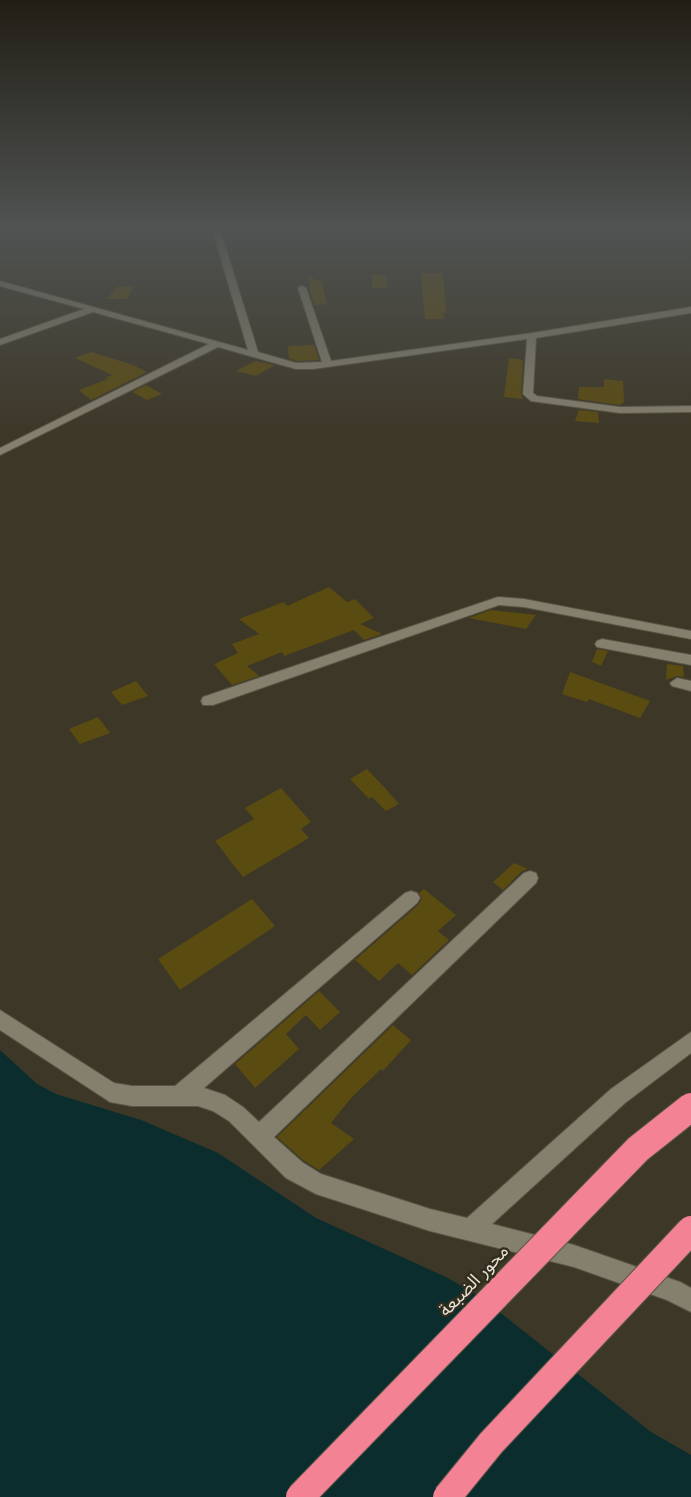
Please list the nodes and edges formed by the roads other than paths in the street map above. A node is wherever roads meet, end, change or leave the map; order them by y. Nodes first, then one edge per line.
1 (46, 296) edge
2 (236, 296) edge
3 (305, 296) edge
4 (93, 309) junction
5 (691, 310) edge
6 (532, 336) junction
7 (0, 342) edge
8 (215, 345) junction
9 (254, 355) junction
10 (327, 364) junction
11 (691, 409) edge
12 (0, 452) edge
13 (691, 635) edge
14 (602, 644) dead end
15 (691, 660) edge
16 (208, 701) dead end
17 (530, 878) dead end
18 (411, 898) dead end
19 (0, 1019) edge
20 (691, 1041) edge
21 (180, 1095) junction
22 (691, 1107) edge
23 (259, 1137) junction
24 (471, 1229) junction
25 (691, 1230) edge
26 (691, 1300) edge
27 (300, 1497) edge
28 (447, 1497) edge

1 - 4 street
2 - 9 street
3 - 10 street
4 - 7 street
4 - 8 street
5 - 6 street
6 - 10 street
6 - 11 street
8 - 9 street
8 - 12 street
9 - 10 street
13 - 16 street
14 - 15 street
17 - 23 street
18 - 21 street
19 - 21 street
20 - 24 street
21 - 23 street
22 - 27 highway, محور الضبعة, bridge
23 - 24 street
24 - 26 street
25 - 28 highway, bridge

